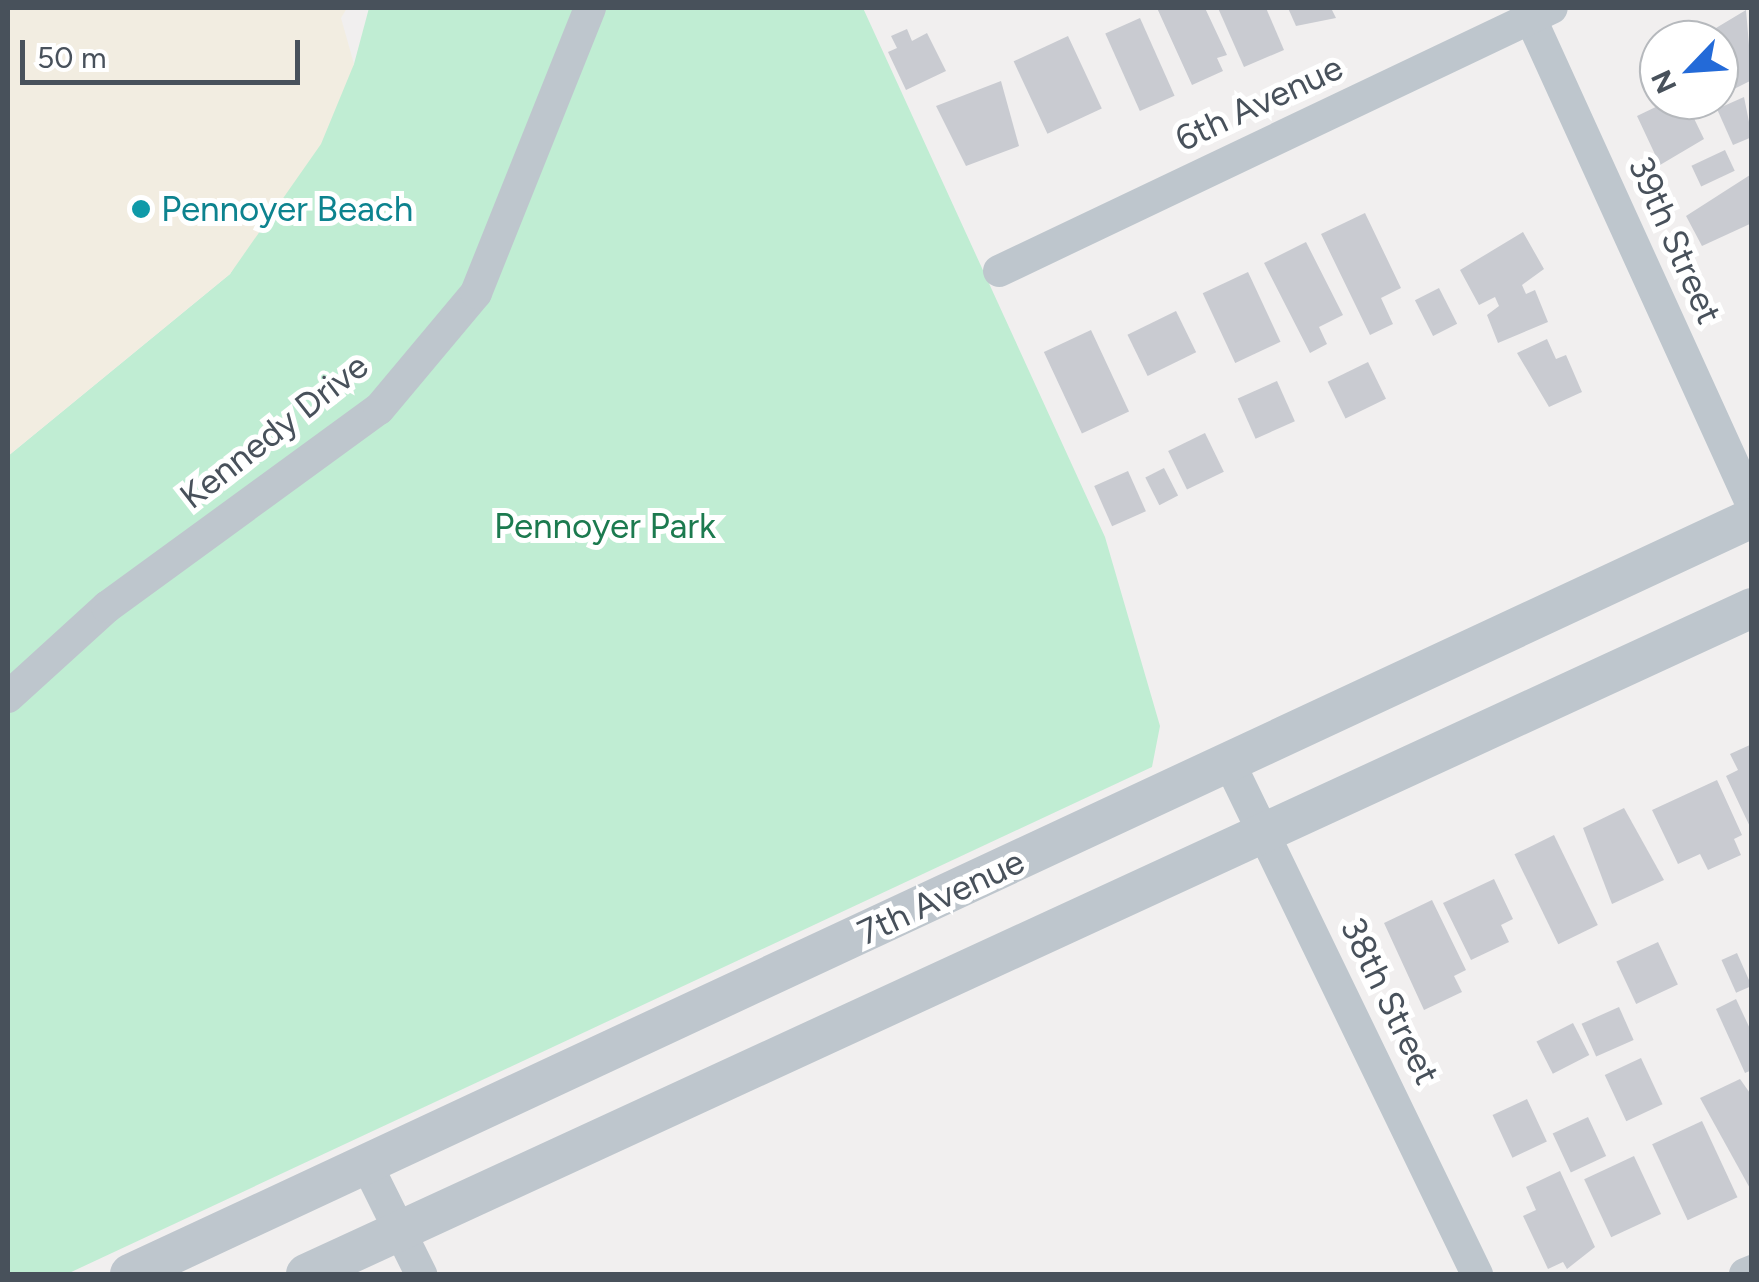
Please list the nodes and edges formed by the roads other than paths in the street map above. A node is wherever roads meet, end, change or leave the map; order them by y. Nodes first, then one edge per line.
1 (590, 8) edge
2 (1536, 11) edge
3 (1000, 270) dead end
4 (1752, 504) edge
5 (1752, 518) edge
6 (1752, 608) edge
7 (8, 697) edge
8 (1230, 762) junction
9 (1263, 827) junction
10 (368, 1165) junction
11 (400, 1232) junction
12 (130, 1274) edge
13 (306, 1274) edge
14 (420, 1274) edge
15 (1477, 1274) edge

1 - 7 street, Kennedy Drive
2 - 3 street, 6th Avenue
2 - 4 street, 39th Street
5 - 8 street, 7th Avenue
6 - 9 street, 7th Avenue
8 - 9 street, 38th Street
8 - 10 street, 7th Avenue
9 - 11 street, 7th Avenue
9 - 15 street, 38th Street
10 - 11 street
10 - 12 street, 7th Avenue
11 - 13 street, 7th Avenue
11 - 14 street

